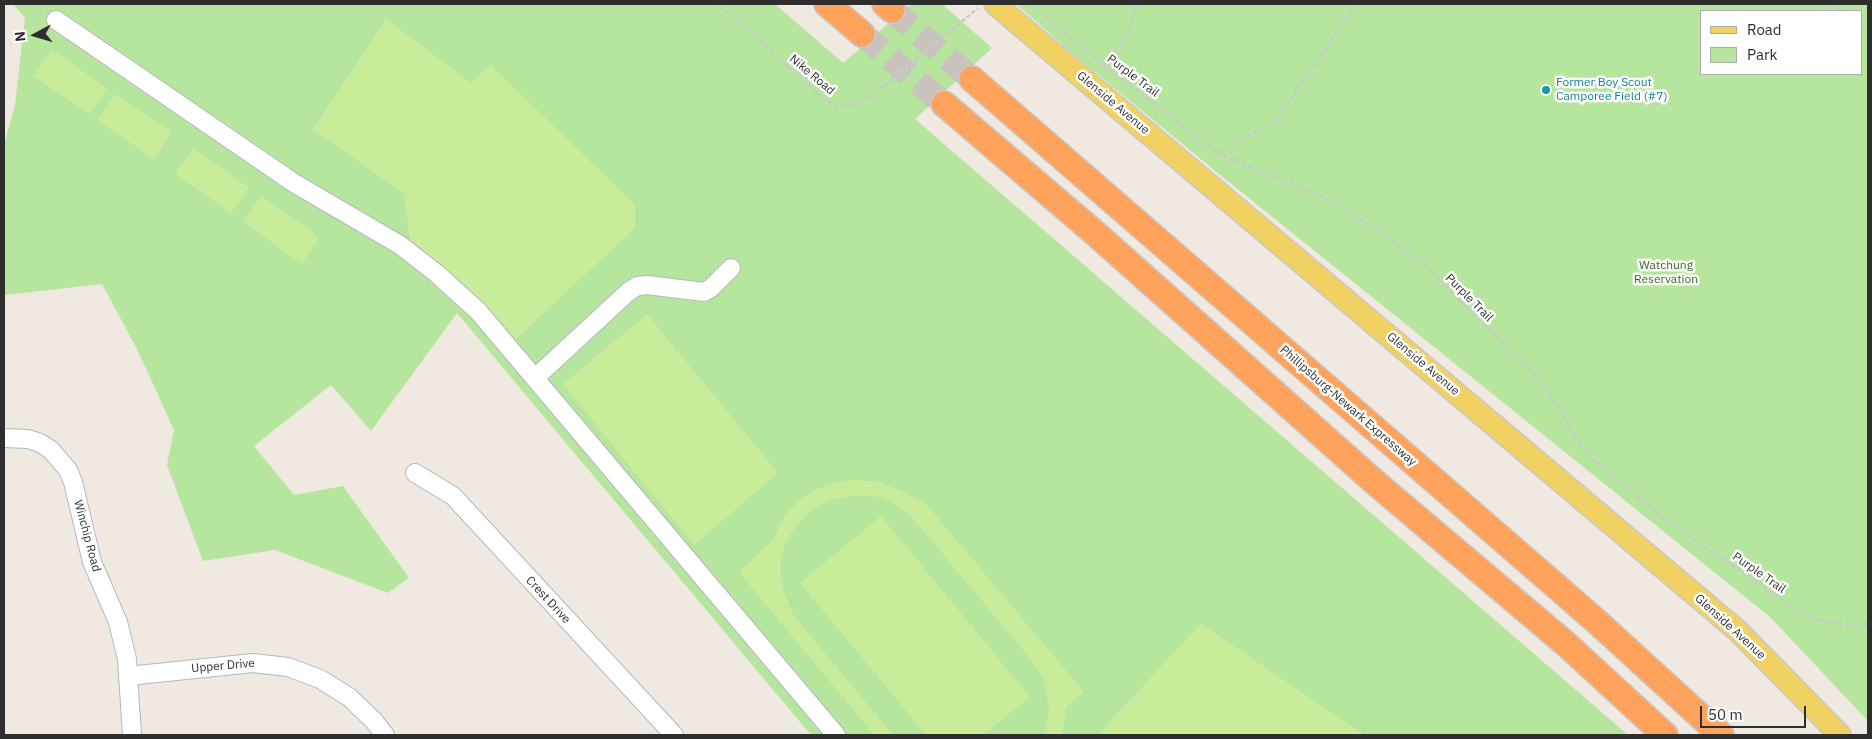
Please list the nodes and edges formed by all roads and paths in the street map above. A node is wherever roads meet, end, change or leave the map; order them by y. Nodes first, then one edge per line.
1 (715, 4) edge
2 (827, 4) edge
3 (983, 4) edge
4 (995, 4) edge
5 (1029, 4) edge
6 (1137, 4) edge
7 (1356, 4) edge
8 (56, 20) dead end
9 (1862, 29) edge
10 (862, 34) tunnel mouth
11 (1868, 41) edge
12 (1103, 65) junction
13 (972, 79) tunnel mouth
14 (944, 104) tunnel mouth
15 (1220, 154) junction
16 (732, 268) dead end
17 (535, 378) junction
18 (4, 438) edge
19 (415, 473) dead end
20 (1868, 624) edge
21 (128, 676) junction
22 (132, 735) edge
23 (385, 735) edge
24 (674, 735) edge
25 (836, 735) edge
26 (1665, 735) edge
27 (1721, 735) edge
28 (1840, 735) edge

1 - 3 path, Nike Road, bridge
2 - 10 highway
4 - 28 main road, Glenside Avenue
5 - 12 path, Purple Trail
6 - 12 path
7 - 15 path
8 - 17 street
9 - 11 path
12 - 15 path, Purple Trail
13 - 27 highway, Phillipsburg-Newark Expressway
14 - 26 highway
15 - 20 path, Purple Trail
16 - 17 street
17 - 25 street
18 - 21 street, Winchip Road
19 - 24 street, Crest Drive
21 - 22 street, Winchip Road
21 - 23 street, Upper Drive

